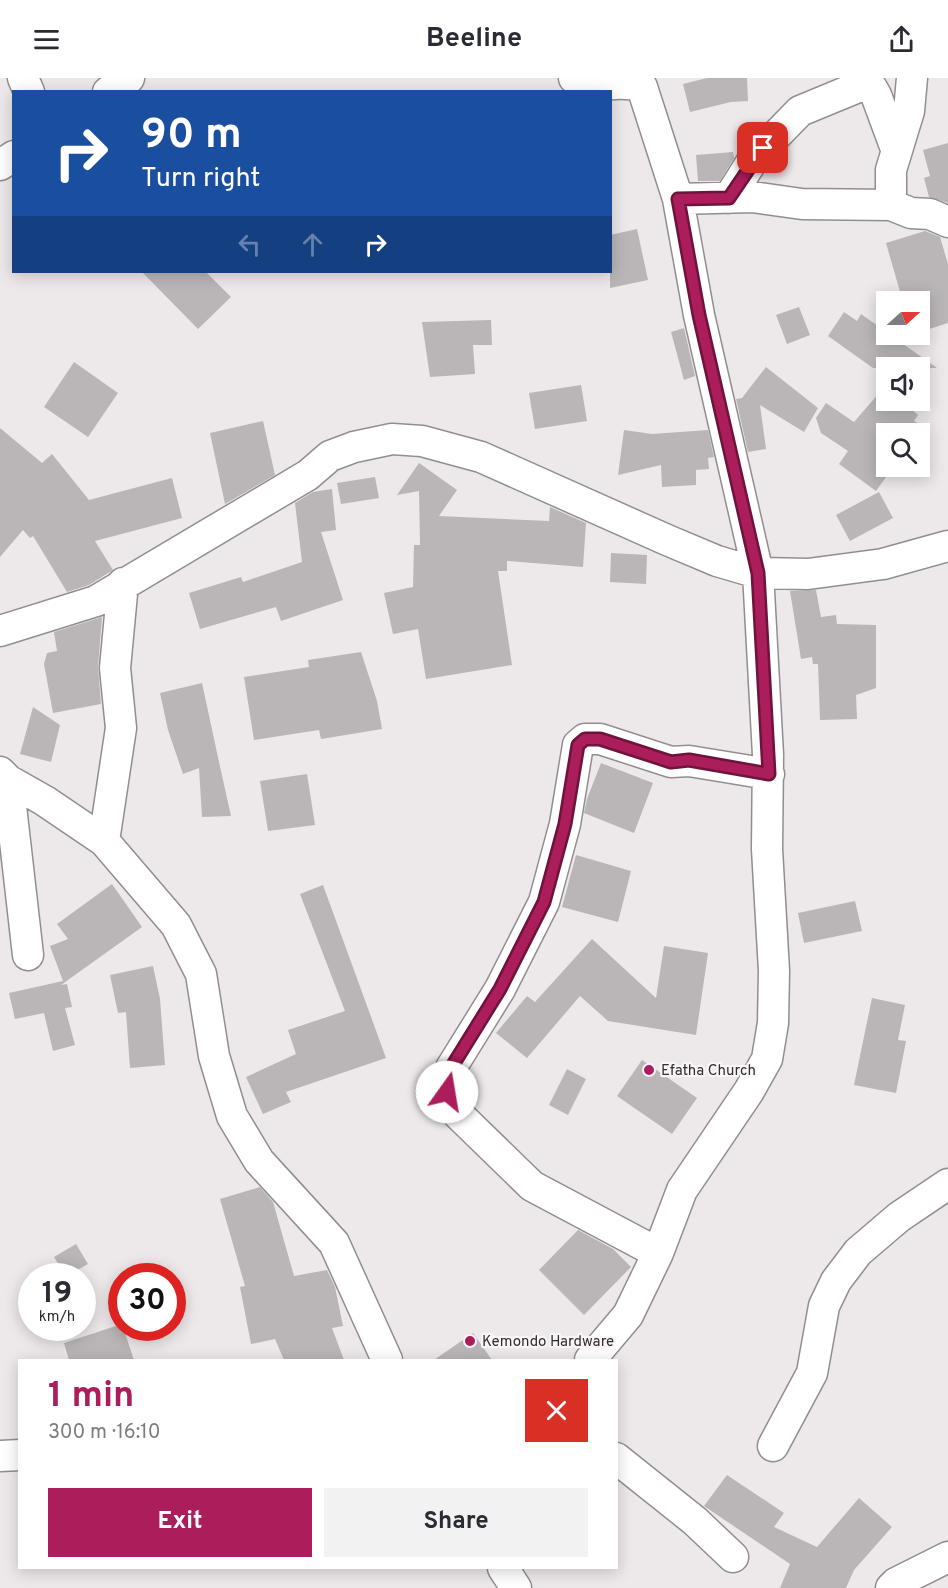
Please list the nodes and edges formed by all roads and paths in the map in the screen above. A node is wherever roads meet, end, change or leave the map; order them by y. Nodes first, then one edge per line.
1 (129, 78) edge
2 (574, 78) edge
3 (912, 78) edge
4 (867, 81) edge
5 (111, 90) edge
6 (896, 149) junction
7 (729, 198) junction
8 (678, 199) junction
9 (891, 205) junction
10 (948, 222) edge
11 (948, 546) edge
12 (758, 573) junction
13 (123, 584) junction
14 (0, 631) edge
15 (769, 774) junction
16 (4, 776) edge
17 (104, 841) junction
18 (28, 955) dead end
19 (948, 1184) edge
20 (658, 1252) junction
21 (387, 1359) edge
22 (591, 1359) edge
23 (773, 1446) dead end
24 (18, 1455) edge
25 (0, 1456) edge
26 (618, 1460) edge
27 (733, 1557) dead end
28 (948, 1557) edge
29 (504, 1569) edge
30 (516, 1588) edge
31 (891, 1588) edge

1 - 5 street
2 - 8 street
3 - 6 street
4 - 6 street
4 - 7 street
6 - 9 street
7 - 8 street
7 - 9 street
8 - 12 street
9 - 10 street
11 - 12 street
12 - 13 street
12 - 15 street
13 - 14 street
13 - 17 street
15 - 20 street
15 - 20 street
16 - 17 street
16 - 18 street
17 - 21 street
19 - 23 street
20 - 22 street
24 - 25 street
26 - 27 street
28 - 31 street
29 - 30 street

